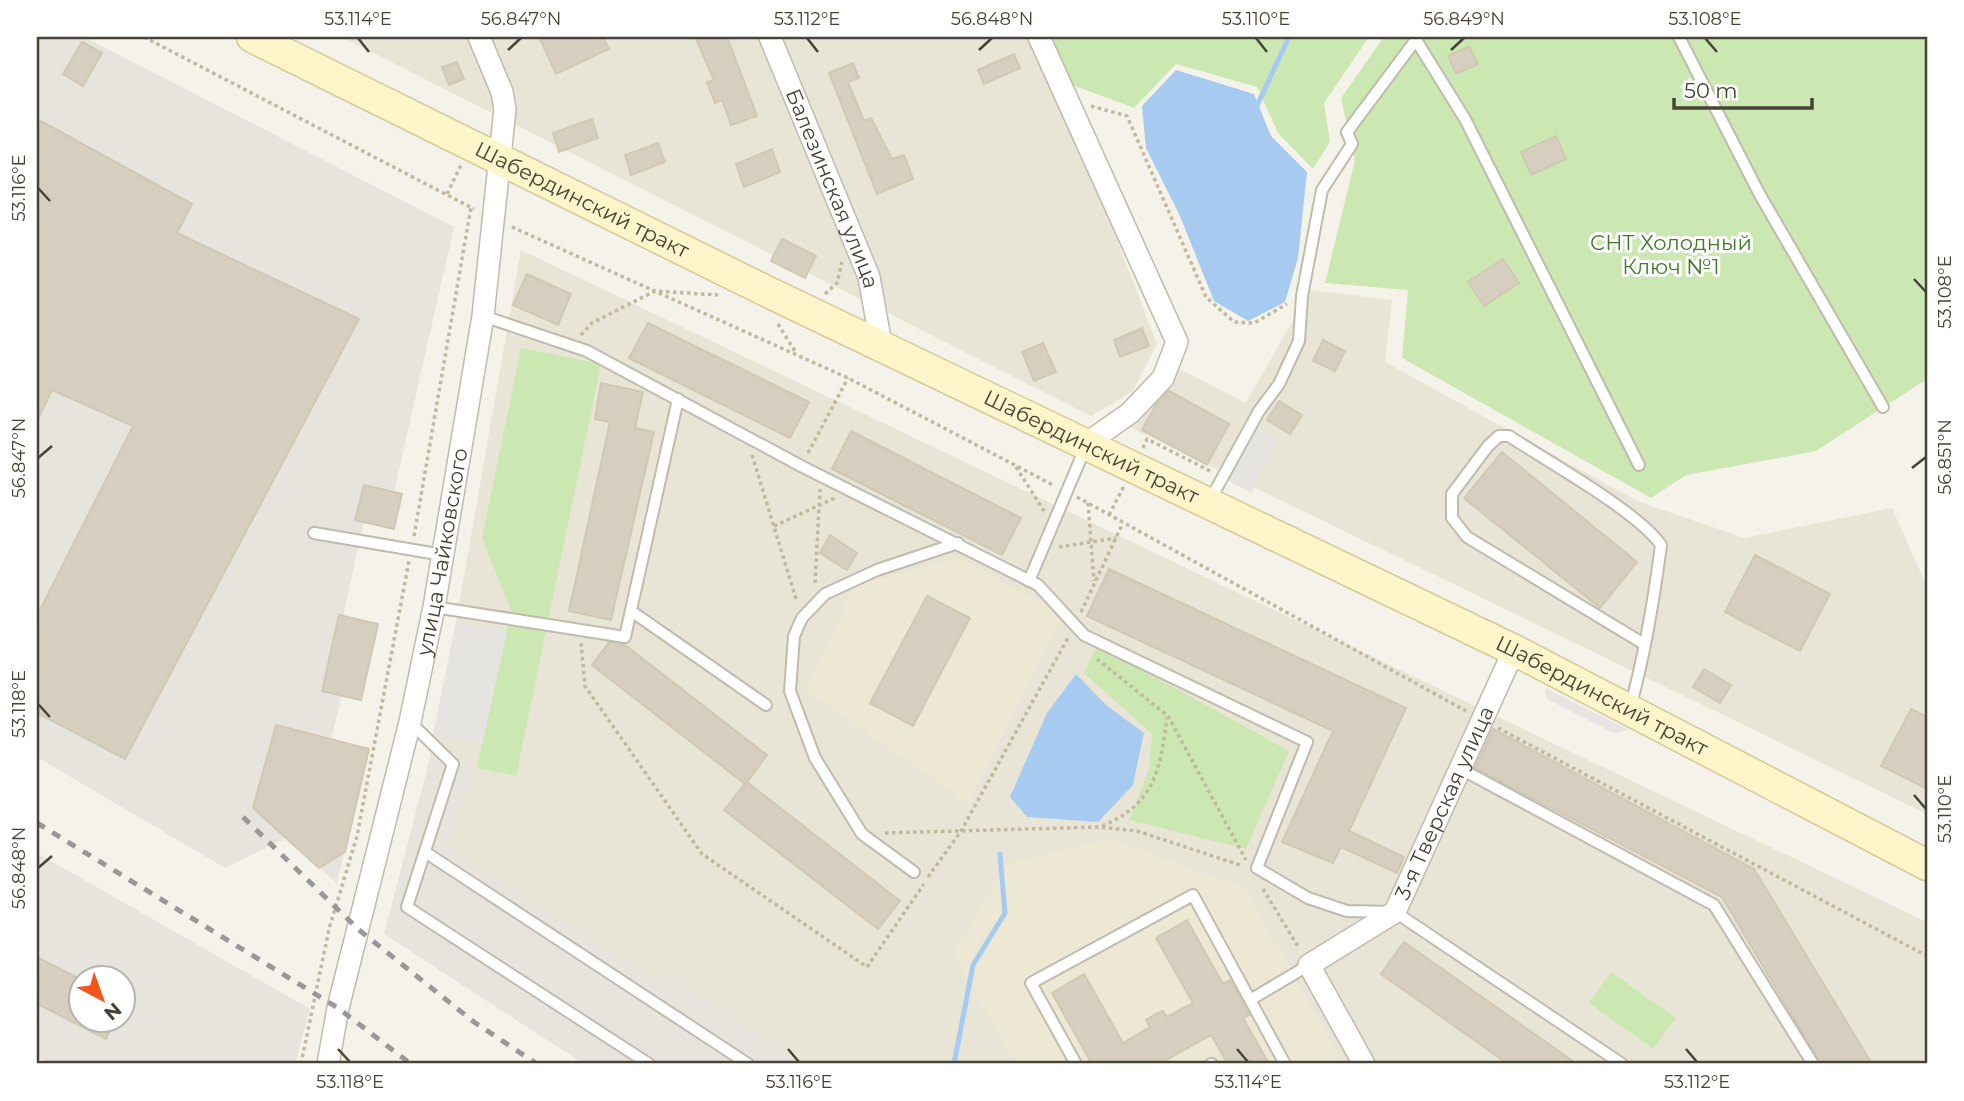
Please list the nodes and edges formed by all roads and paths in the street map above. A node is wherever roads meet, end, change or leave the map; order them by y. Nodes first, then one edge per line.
1 (144, 37) edge
2 (252, 37) edge
3 (478, 37) edge
4 (771, 37) edge
5 (1039, 37) edge
6 (1679, 37) edge
7 (1417, 38) edge
8 (1065, 98) junction
9 (499, 158) junction
10 (471, 207) junction
11 (493, 219) junction
12 (842, 259) dead end
13 (655, 291) junction
14 (722, 296) dead end
15 (823, 296) dead end
16 (1290, 300) dead end
17 (483, 316) junction
18 (776, 321) dead end
19 (881, 344) junction
20 (572, 345) junction
21 (797, 355) junction
22 (848, 378) junction
23 (678, 400) junction
24 (1883, 407) dead end
25 (747, 436) junction
26 (1087, 443) junction
27 (1015, 464) junction
28 (1639, 465) dead end
29 (801, 466) junction
30 (820, 475) junction
31 (849, 489) junction
32 (1067, 491) junction
33 (1088, 503) junction
34 (1209, 503) junction
35 (819, 507) junction
36 (1123, 523) junction
37 (1053, 524) junction
38 (774, 526) junction
39 (314, 533) dead end
40 (1116, 538) junction
41 (1091, 542) junction
42 (958, 543) junction
43 (412, 550) junction
44 (1042, 550) junction
45 (443, 555) junction
46 (1029, 581) junction
47 (1094, 583) junction
48 (814, 606) junction
49 (434, 607) junction
50 (631, 611) junction
51 (802, 618) junction
52 (1075, 624) junction
53 (580, 630) junction
54 (1084, 635) junction
55 (1644, 644) junction
56 (1514, 650) junction
57 (766, 705) dead end
58 (1629, 710) junction
59 (1168, 716) junction
60 (1482, 719) junction
61 (410, 722) junction
62 (1461, 769) junction
63 (1099, 827) junction
64 (961, 831) junction
65 (862, 834) junction
66 (425, 852) junction
67 (1927, 865) edge
68 (1255, 869) junction
69 (914, 872) dead end
70 (1395, 912) junction
71 (1927, 956) edge
72 (1309, 965) junction
73 (1250, 1000) junction
74 (301, 1064) edge
75 (328, 1064) edge
76 (649, 1064) edge
77 (748, 1064) edge
78 (1076, 1064) edge
79 (1285, 1064) edge
80 (1364, 1064) edge
81 (1622, 1064) edge
82 (1813, 1064) edge

1 - 10 path
2 - 9 main road, Шабердинский тракт
3 - 9 street, улица Чайковского
4 - 19 street, Балезинская улица
5 - 8 street
6 - 24 lane
7 - 28 lane
7 - 34 lane
8 - 16 path
8 - 26 street
9 - 11 street, улица Чайковского
9 - 19 main road, Шабердинский тракт
10 - 11 path
10 - 43 path
11 - 13 path
11 - 17 street, улица Чайковского
12 - 15 path
13 - 14 path
13 - 20 path
13 - 21 path
17 - 20 lane
17 - 45 street, улица Чайковского
18 - 21 path
19 - 26 main road, Шабердинский тракт
20 - 23 lane
21 - 22 path
22 - 27 path
22 - 29 path
23 - 25 lane
23 - 50 lane
25 - 29 lane
25 - 38 path
26 - 32 lane
26 - 34 main road, Шабердинский тракт
27 - 32 path
27 - 37 path
29 - 30 lane
30 - 31 lane
30 - 35 path
31 - 35 path
31 - 42 lane
32 - 33 path
32 - 37 lane
33 - 36 path
33 - 41 path
34 - 56 main road, Шабердинский тракт
35 - 38 path
35 - 48 path
36 - 40 path
36 - 60 path
37 - 44 lane
38 - 51 path
39 - 43 lane
40 - 41 path
40 - 47 path
41 - 44 path
41 - 47 path
42 - 46 lane
42 - 48 lane
43 - 45 lane
43 - 74 path
44 - 46 lane
45 - 49 street, улица Чайковского
46 - 52 lane
47 - 52 path
48 - 51 lane
49 - 53 lane
49 - 61 street, улица Чайковского
50 - 53 lane
50 - 57 lane
51 - 65 lane
52 - 54 lane
52 - 64 path
53 - 64 path
54 - 59 path
54 - 68 lane
55 - 55 lane
55 - 58 lane
56 - 58 main road, Шабердинский тракт
56 - 60 street, 3-я Тверская улица
58 - 67 main road, Шабердинский тракт
59 - 63 path
59 - 68 path
60 - 62 street, 3-я Тверская улица
60 - 71 path
61 - 66 lane
61 - 75 street, улица Чайковского
62 - 70 street, 3-я Тверская улица
62 - 82 lane
63 - 64 path
63 - 68 path
64 - 65 path
65 - 69 lane
66 - 76 lane
66 - 77 lane
68 - 70 lane
68 - 72 path
70 - 72 street, 3-я Тверская улица
70 - 81 lane
72 - 73 lane
72 - 80 street
73 - 78 lane
73 - 79 lane

